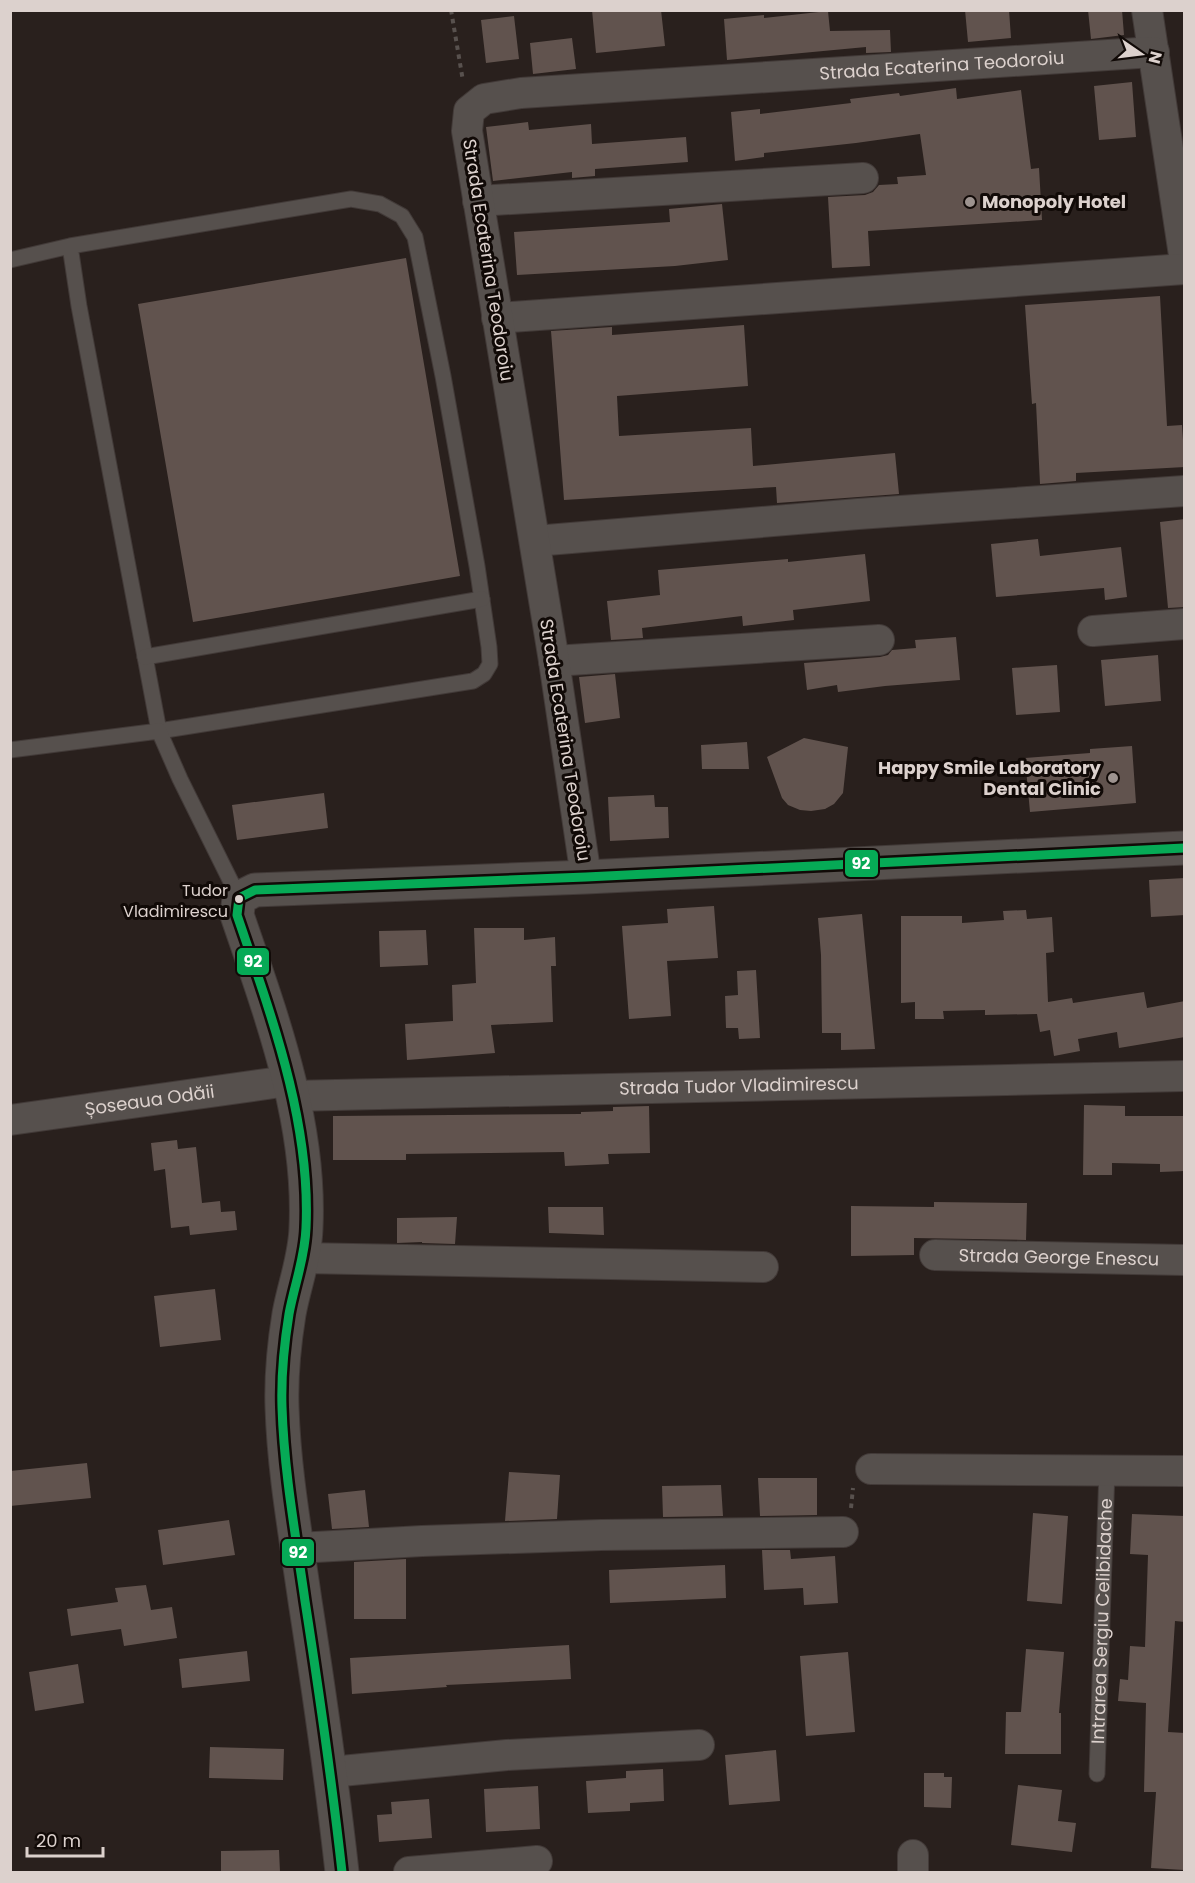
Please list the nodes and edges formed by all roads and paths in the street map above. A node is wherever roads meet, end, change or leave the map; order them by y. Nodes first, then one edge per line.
1 (452, 10) edge
2 (1147, 10) edge
3 (1154, 52) junction
4 (469, 111) junction
5 (1176, 150) edge
6 (863, 178) dead end
7 (478, 201) junction
8 (70, 246) junction
9 (1185, 255) edge
10 (10, 260) edge
11 (1185, 269) edge
12 (497, 318) junction
13 (1185, 491) edge
14 (535, 541) junction
15 (482, 599) junction
16 (1185, 624) edge
17 (1093, 631) dead end
18 (879, 640) dead end
19 (145, 657) junction
20 (554, 661) junction
21 (159, 730) junction
22 (10, 750) edge
23 (1185, 848) edge
24 (586, 877) junction
25 (239, 898) junction
26 (1185, 1076) edge
27 (290, 1089) junction
28 (10, 1120) edge
29 (935, 1255) dead end
30 (302, 1258) junction
31 (1185, 1260) edge
32 (763, 1267) dead end
33 (871, 1469) joint
34 (1107, 1469) junction
35 (1185, 1471) edge
36 (843, 1532) joint
37 (297, 1548) junction
38 (699, 1744) dead end
39 (331, 1772) junction
40 (1097, 1774) dead end
41 (537, 1861) dead end
42 (342, 1872) edge
43 (408, 1872) edge

1 - 4 path
2 - 3 street
3 - 4 street, Strada Ecaterina Teodoroiu
3 - 5 street
4 - 7 street, Strada Ecaterina Teodoroiu
5 - 9 street
6 - 7 street
7 - 12 street, Strada Ecaterina Teodoroiu
8 - 10 lane
8 - 15 lane
8 - 19 lane
11 - 12 street
12 - 14 street, Strada Ecaterina Teodoroiu
13 - 14 street
14 - 20 street, Strada Ecaterina Teodoroiu
15 - 19 lane
15 - 21 lane
16 - 17 street
18 - 20 street
19 - 21 lane
20 - 24 street, Strada Ecaterina Teodoroiu
21 - 22 lane
21 - 25 lane
23 - 24 street
24 - 25 street
25 - 27 street
26 - 27 street, Strada Tudor Vladimirescu
27 - 28 street, Șoseaua Odăii
27 - 30 street
29 - 31 street, Strada George Enescu
30 - 32 street
30 - 37 street
33 - 34 street
33 - 36 path
34 - 35 street
34 - 40 lane, Intrarea Sergiu Celibidache
36 - 37 street
37 - 39 street
38 - 39 street
39 - 42 street
41 - 43 street

